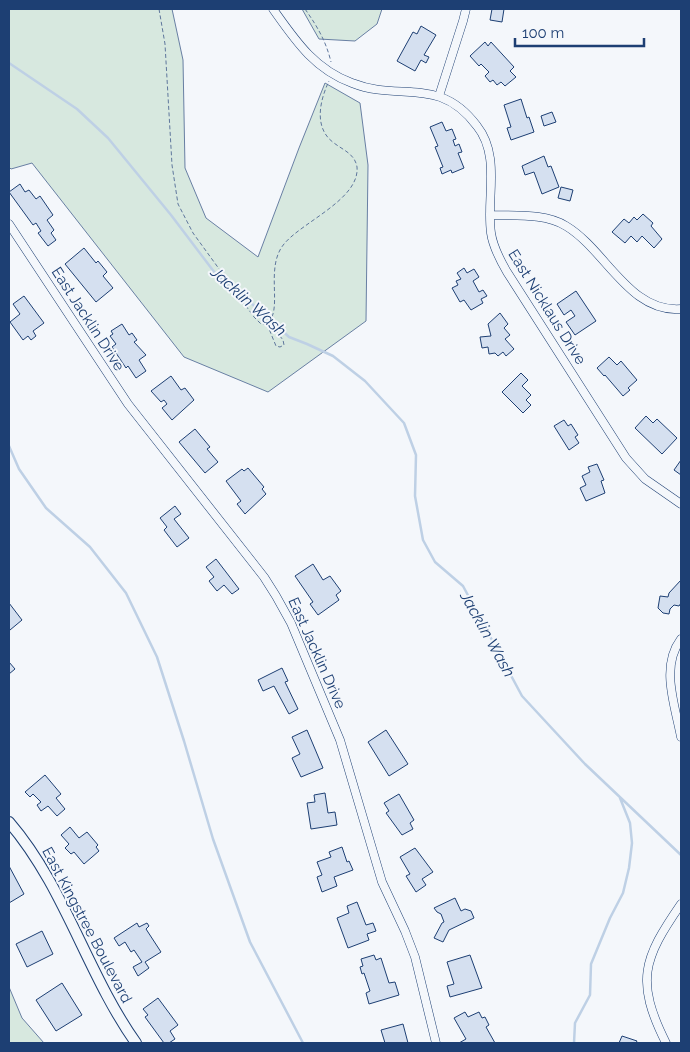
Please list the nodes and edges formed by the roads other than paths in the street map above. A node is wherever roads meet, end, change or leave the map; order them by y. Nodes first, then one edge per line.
1 (273, 9) edge
2 (466, 9) edge
3 (439, 96) junction
4 (490, 215) junction
5 (9, 224) edge
6 (681, 309) edge
7 (681, 504) edge
8 (681, 638) edge
9 (681, 737) edge
10 (9, 822) edge
11 (681, 904) edge
12 (136, 1043) edge
13 (436, 1043) edge
14 (666, 1043) edge

1 - 3 street, East Nicklaus Drive
2 - 3 street
3 - 4 street, East Nicklaus Drive
4 - 6 street
4 - 7 street, East Nicklaus Drive
5 - 13 street, East Jacklin Drive
8 - 9 street
10 - 12 street, East Kingstree Boulevard
11 - 14 street

